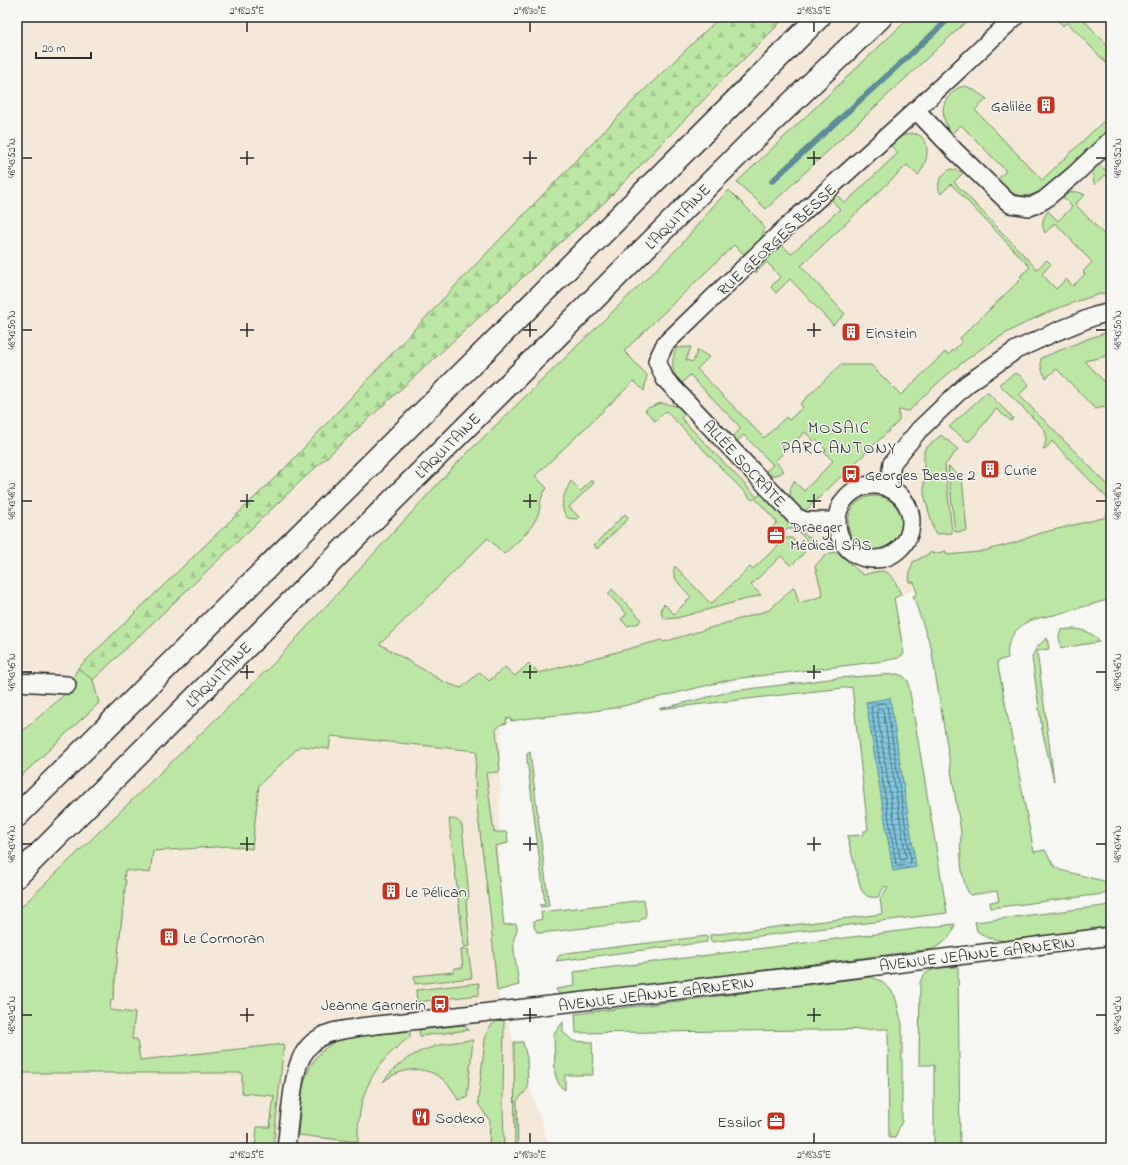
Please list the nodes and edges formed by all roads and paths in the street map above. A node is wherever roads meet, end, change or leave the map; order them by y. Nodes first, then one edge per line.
1 (819, 17) edge
2 (881, 17) edge
3 (1015, 17) edge
4 (916, 110) junction
5 (1111, 140) edge
6 (1111, 312) edge
7 (665, 379) joint
8 (888, 488) junction
9 (837, 521) junction
10 (17, 682) edge
11 (67, 685) dead end
12 (17, 816) edge
13 (17, 876) edge
14 (1111, 936) edge
15 (286, 1148) edge

1 - 12 highway
2 - 13 highway, L'AQUITAINE
3 - 4 street, RUE GEORGES BESSE
4 - 5 street
4 - 7 street, RUE GEORGES BESSE
6 - 8 street
7 - 9 street, ALLÉE SOCRATE
8 - 9 street
8 - 9 street
10 - 11 street
14 - 15 street, AVENUE JEANNE GARNERIN

